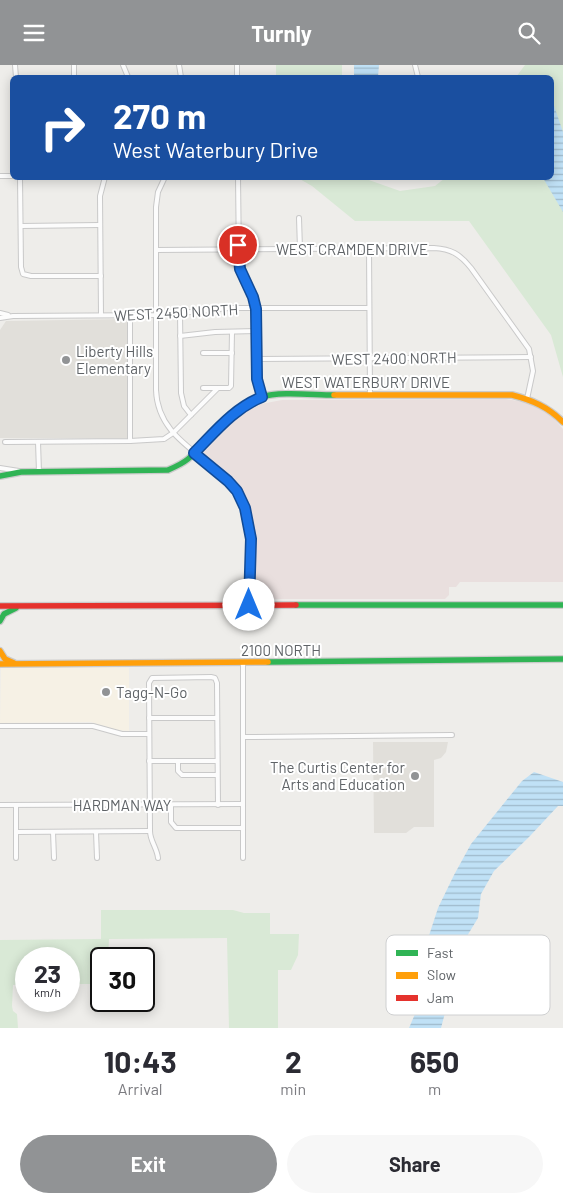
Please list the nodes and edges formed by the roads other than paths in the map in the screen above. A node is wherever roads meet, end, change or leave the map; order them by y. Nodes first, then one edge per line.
1 (20, 180) edge
2 (104, 180) edge
3 (164, 180) edge
4 (238, 180) edge
5 (299, 218) dead end
6 (100, 225) junction
7 (21, 226) junction
8 (238, 249) junction
9 (300, 249) junction
10 (369, 249) junction
11 (156, 250) junction
12 (101, 276) junction
13 (369, 307) junction
14 (256, 309) junction
15 (0, 313) edge
16 (180, 313) junction
17 (101, 315) junction
18 (130, 315) junction
19 (156, 315) junction
20 (13, 316) junction
21 (0, 318) edge
22 (257, 331) junction
23 (232, 332) junction
24 (180, 336) junction
25 (203, 353) dead end
26 (232, 353) junction
27 (531, 357) junction
28 (257, 359) junction
29 (370, 359) junction
30 (203, 388) dead end
31 (218, 388) junction
32 (370, 395) junction
33 (262, 397) junction
34 (528, 399) junction
35 (191, 415) junction
36 (563, 423) edge
37 (173, 433) junction
38 (130, 441) junction
39 (5, 442) dead end
40 (38, 442) junction
41 (194, 453) junction
42 (0, 468) edge
43 (39, 471) junction
44 (21, 472) junction
45 (0, 476) edge
46 (249, 605) junction
47 (563, 605) edge
48 (0, 606) edge
49 (24, 606) junction
50 (0, 621) edge
51 (0, 651) edge
52 (563, 659) edge
53 (243, 663) junction
54 (0, 664) edge
55 (17, 664) junction
56 (149, 717) junction
57 (217, 718) junction
58 (0, 726) edge
59 (149, 734) junction
60 (452, 735) dead end
61 (243, 737) junction
62 (149, 761) junction
63 (178, 761) junction
64 (217, 761) junction
65 (218, 775) junction
66 (0, 805) edge
67 (16, 805) junction
68 (150, 805) junction
69 (171, 805) junction
70 (218, 805) junction
71 (243, 805) junction
72 (243, 828) junction
73 (150, 831) junction
74 (53, 832) junction
75 (96, 832) junction
76 (16, 833) junction
77 (16, 858) dead end
78 (54, 858) dead end
79 (97, 858) dead end
80 (158, 858) dead end
81 (243, 858) dead end

1 - 7 street
2 - 6 street
3 - 11 street
4 - 8 street
5 - 9 street
6 - 7 street
6 - 12 street
7 - 12 street
8 - 9 street, WEST CRAMDEN DRIVE
8 - 11 street, WEST CRAMDEN DRIVE
8 - 14 street
9 - 10 street, WEST CRAMDEN DRIVE
10 - 13 street
10 - 27 street, WEST CRAMDEN DRIVE
11 - 19 street
12 - 17 street
13 - 14 street, WEST 2450 NORTH
13 - 29 street
14 - 16 street, WEST 2450 NORTH
14 - 22 street
15 - 20 street, WEST 2450 NORTH
16 - 19 street, WEST 2450 NORTH
16 - 24 street
17 - 18 street, WEST 2450 NORTH
17 - 20 street, WEST 2450 NORTH
18 - 19 street, WEST 2450 NORTH
18 - 38 street
19 - 37 street
20 - 21 street, WEST 2450 NORTH
22 - 23 street
22 - 28 street
23 - 24 street
23 - 26 street
24 - 35 street
25 - 26 street
26 - 31 street
27 - 29 street, WEST 2400 NORTH
27 - 34 street
28 - 29 street, WEST 2400 NORTH
28 - 33 street
29 - 32 street
30 - 31 street
31 - 35 street
32 - 33 main road, WEST WATERBURY DRIVE
32 - 34 main road, WEST WATERBURY DRIVE
33 - 41 main road, WEST WATERBURY DRIVE
34 - 36 main road, WEST WATERBURY DRIVE
35 - 37 street
37 - 38 street
37 - 41 street
38 - 40 street
39 - 40 street
40 - 43 street
41 - 43 main road, WEST WATERBURY DRIVE
41 - 46 street
42 - 44 street, WEST WATERBURY DRIVE
43 - 44 main road, WEST WATERBURY DRIVE
44 - 45 main road, WEST WATERBURY DRIVE
46 - 47 main road
46 - 49 main road
48 - 49 main road
49 - 50 main road
51 - 55 main road
52 - 53 main road, 2100 NORTH
53 - 55 main road, 2100 NORTH
53 - 61 street
54 - 55 main road, 2100 NORTH
56 - 57 street
56 - 57 street
56 - 59 street
57 - 64 street
58 - 59 street
59 - 62 street
60 - 61 street
61 - 71 street
62 - 63 street
62 - 68 street
63 - 64 street
63 - 65 street
64 - 65 street
65 - 70 street
66 - 67 street, HARDMAN WAY
67 - 68 street, HARDMAN WAY
67 - 76 street
68 - 69 street, HARDMAN WAY
68 - 73 street
69 - 70 street, HARDMAN WAY
69 - 72 street
70 - 71 street, HARDMAN WAY
71 - 72 street
72 - 81 street
73 - 75 street
73 - 80 street
74 - 75 street
74 - 76 street
74 - 78 street
75 - 79 street
76 - 77 street

